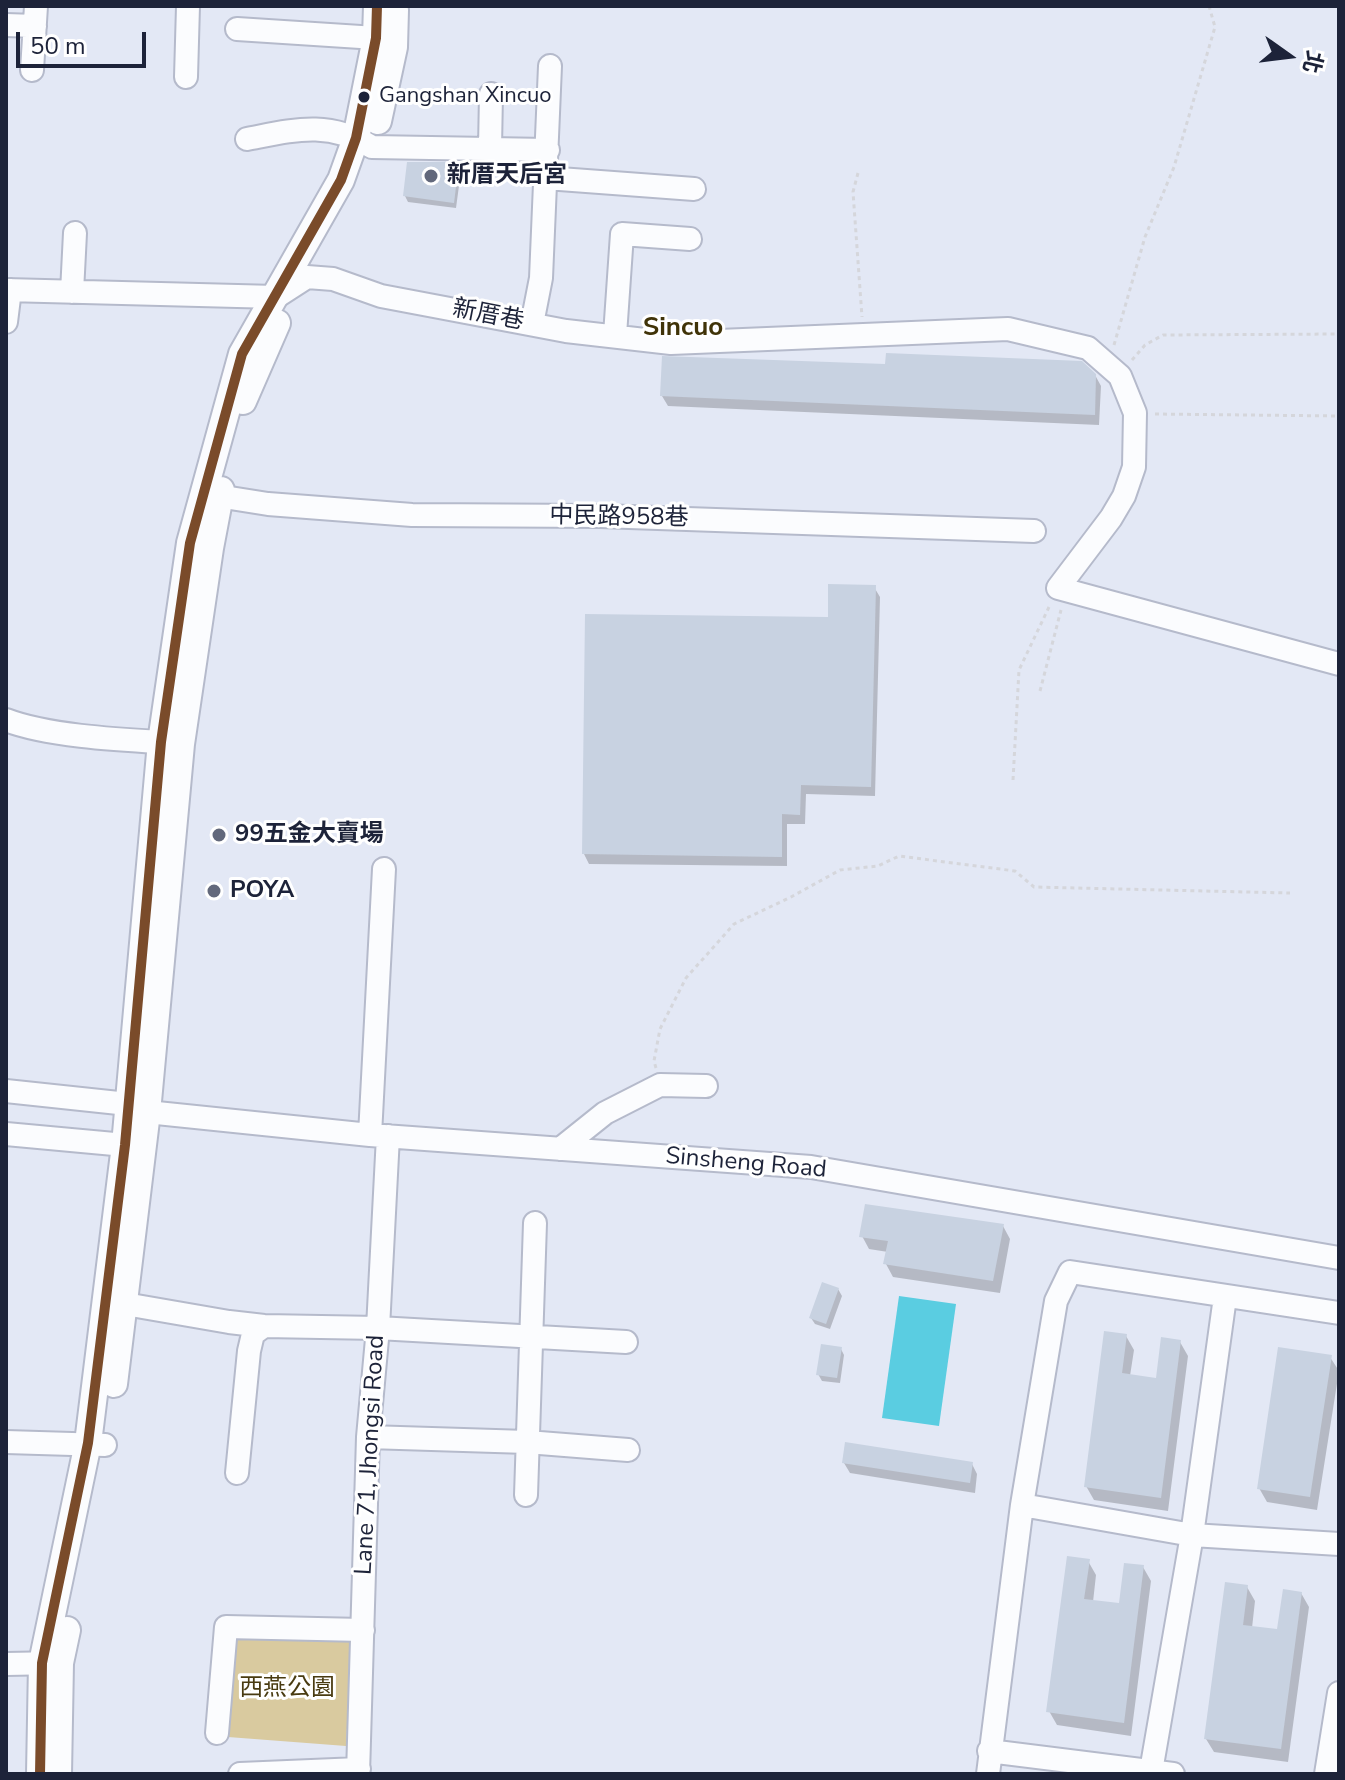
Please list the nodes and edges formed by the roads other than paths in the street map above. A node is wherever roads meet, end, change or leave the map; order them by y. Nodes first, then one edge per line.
1 (188, 6) edge
2 (377, 6) edge
3 (395, 6) edge
4 (36, 16) edge
5 (6, 25) edge
6 (237, 29) dead end
7 (376, 38) junction
8 (550, 66) dead end
9 (32, 70) dead end
10 (186, 77) dead end
11 (491, 94) dead end
12 (247, 139) dead end
13 (364, 142) junction
14 (490, 148) junction
15 (548, 150) junction
16 (546, 178) junction
17 (694, 189) dead end
18 (75, 233) dead end
19 (690, 239) dead end
20 (307, 277) junction
21 (8, 290) edge
22 (72, 292) junction
23 (276, 297) junction
24 (6, 322) edge
25 (532, 324) junction
26 (615, 335) junction
27 (212, 495) junction
28 (1034, 531) dead end
29 (1339, 664) edge
30 (6, 720) edge
31 (171, 743) junction
32 (384, 869) dead end
33 (706, 1086) dead end
34 (6, 1091) edge
35 (138, 1108) junction
36 (6, 1134) edge
37 (379, 1135) junction
38 (125, 1145) junction
39 (560, 1149) junction
40 (535, 1223) dead end
41 (1339, 1258) edge
42 (1225, 1297) junction
43 (125, 1304) junction
44 (1339, 1313) edge
45 (264, 1326) junction
46 (378, 1328) junction
47 (530, 1336) junction
48 (626, 1342) dead end
49 (368, 1437) junction
50 (6, 1442) edge
51 (527, 1442) junction
52 (96, 1444) junction
53 (628, 1450) dead end
54 (237, 1473) dead end
55 (526, 1495) dead end
56 (1022, 1505) junction
57 (1192, 1535) junction
58 (1339, 1544) edge
59 (363, 1630) junction
60 (51, 1663) junction
61 (6, 1664) edge
62 (1339, 1693) edge
63 (217, 1733) dead end
64 (989, 1751) junction
65 (358, 1771) edge
66 (1162, 1773) edge
67 (40, 1774) edge
68 (58, 1774) edge
69 (240, 1774) edge
70 (988, 1774) edge
71 (1326, 1774) edge

1 - 10 street
2 - 7 main road
3 - 13 main road
4 - 5 street
4 - 9 street
6 - 7 street
7 - 13 main road
8 - 15 street
11 - 14 street
12 - 13 street
13 - 14 street
13 - 20 main road
13 - 23 main road
14 - 15 street
15 - 16 street
16 - 17 street
16 - 25 street
18 - 22 street
19 - 26 street
20 - 23 street
20 - 25 street, 新厝巷
20 - 27 main road
21 - 22 street
21 - 24 street
22 - 23 street
23 - 27 main road
25 - 26 street, 新厝巷
26 - 29 street, 新厝巷
27 - 28 street, 中民路958巷
27 - 31 main road
30 - 31 street
31 - 35 main road
32 - 37 street, Lane 71, Jhongsi Road
33 - 39 street
34 - 35 street, Sinsheng Road
35 - 37 street, Sinsheng Road
35 - 38 main road
35 - 43 main road
36 - 38 street
37 - 39 street, Sinsheng Road
37 - 46 street, Lane 71, Jhongsi Road
38 - 52 main road
39 - 41 street, Sinsheng Road
40 - 47 street
42 - 44 street
42 - 56 street
42 - 57 street
43 - 45 street
43 - 52 main road
45 - 46 street
45 - 54 street
46 - 47 street
46 - 49 street, Lane 71, Jhongsi Road
47 - 48 street
47 - 51 street
49 - 51 street
49 - 59 street, Lane 71, Jhongsi Road
50 - 52 street
51 - 53 street
51 - 55 street
52 - 60 main road
56 - 57 street
56 - 64 street
57 - 58 street
57 - 66 street
59 - 63 street
59 - 65 street, Lane 71, Jhongsi Road
60 - 61 street
60 - 67 main road
60 - 68 main road
62 - 71 street
64 - 66 street
64 - 70 street
65 - 69 street

